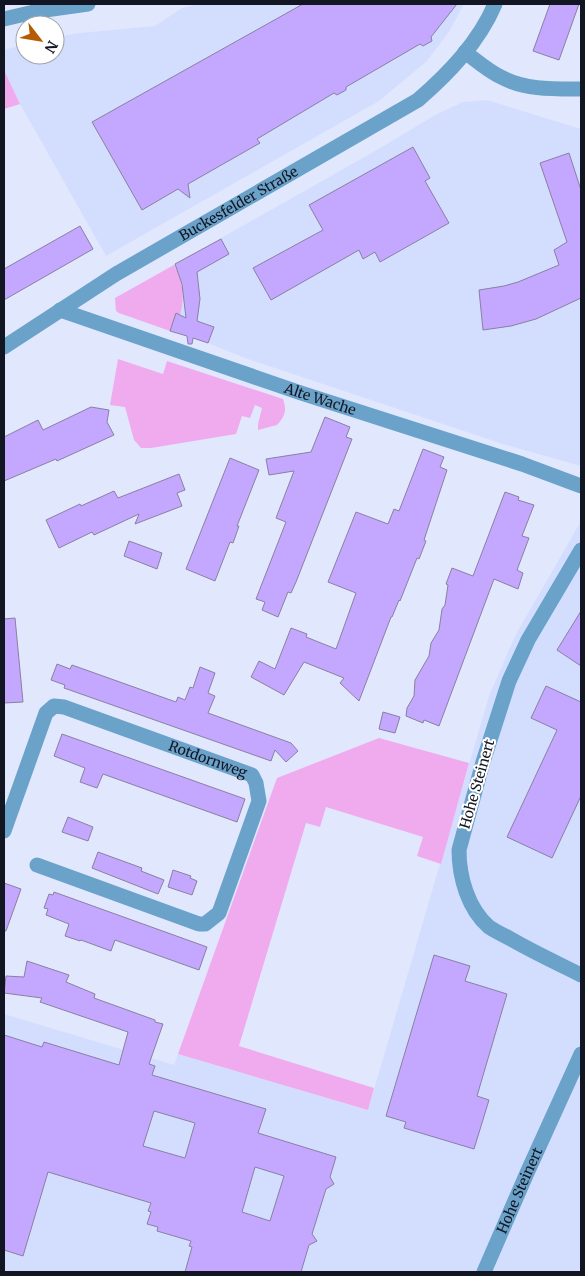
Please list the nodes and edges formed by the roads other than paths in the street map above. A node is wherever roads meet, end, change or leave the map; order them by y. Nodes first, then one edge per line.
1 (88, 4) edge
2 (495, 4) edge
3 (4, 19) edge
4 (466, 52) junction
5 (581, 89) edge
6 (60, 310) junction
7 (4, 347) edge
8 (581, 486) edge
9 (581, 550) edge
10 (4, 831) edge
11 (37, 865) dead end
12 (581, 975) edge
13 (581, 1054) edge
14 (484, 1272) edge

1 - 3 street
2 - 4 street, Buckesfelder Straße
4 - 5 street
4 - 6 street, Buckesfelder Straße
6 - 7 street, Buckesfelder Straße
6 - 8 street, Alte Wache
9 - 12 street, Hohe Steinert
10 - 11 street, Rotdornweg
13 - 14 street, Hohe Steinert

